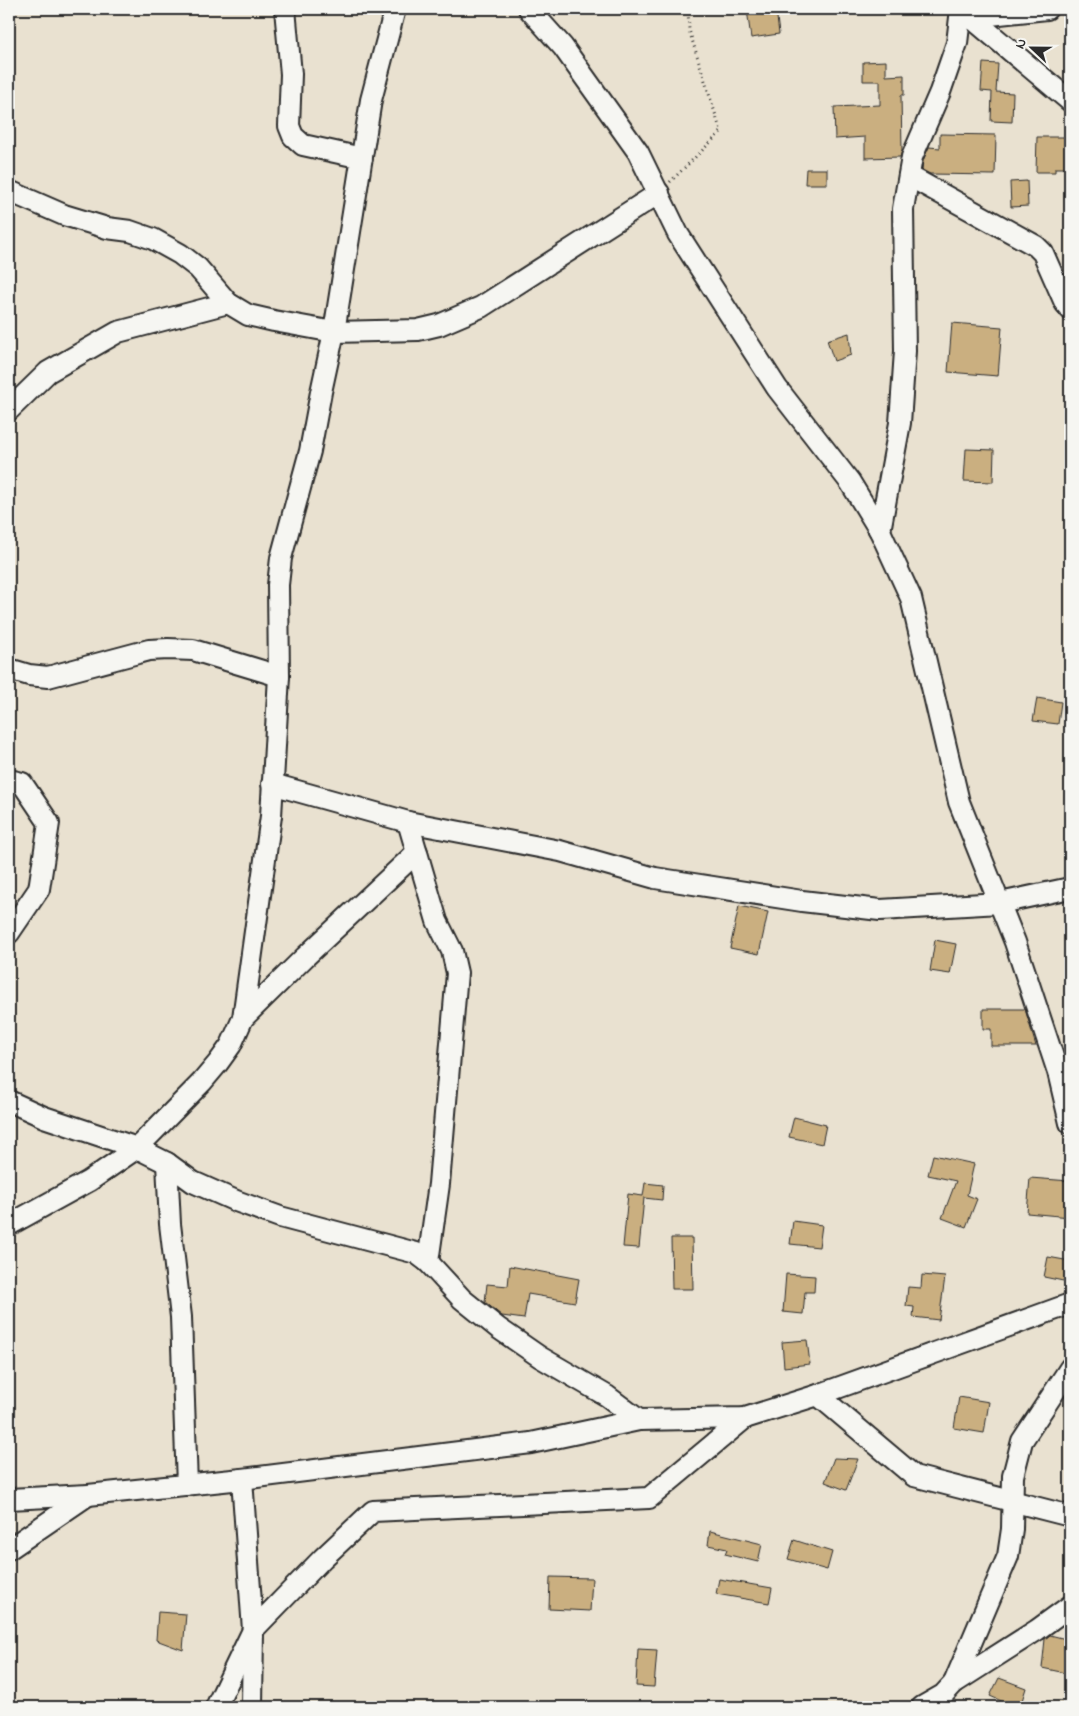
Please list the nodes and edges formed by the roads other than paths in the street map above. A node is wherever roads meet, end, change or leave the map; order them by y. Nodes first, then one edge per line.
1 (285, 9) edge
2 (395, 9) edge
3 (529, 9) edge
4 (1047, 9) edge
5 (964, 12) edge
6 (1070, 101) edge
7 (362, 158) junction
8 (909, 176) junction
9 (9, 191) edge
10 (659, 192) junction
11 (228, 303) junction
12 (1070, 310) edge
13 (334, 332) junction
14 (9, 410) edge
15 (880, 531) junction
16 (9, 669) edge
17 (279, 676) junction
18 (9, 780) edge
19 (272, 784) junction
20 (408, 822) junction
21 (416, 852) junction
22 (1070, 888) edge
23 (1000, 903) junction
24 (9, 933) edge
25 (243, 1018) junction
26 (9, 1101) edge
27 (1070, 1123) edge
28 (137, 1148) junction
29 (167, 1163) junction
30 (9, 1225) edge
31 (428, 1262) junction
32 (1070, 1304) edge
33 (1070, 1368) edge
34 (818, 1396) junction
35 (745, 1418) junction
36 (639, 1420) junction
37 (242, 1479) junction
38 (187, 1485) junction
39 (88, 1495) junction
40 (9, 1499) edge
41 (1012, 1500) junction
42 (1070, 1516) edge
43 (9, 1550) edge
44 (1070, 1606) edge
45 (253, 1630) junction
46 (954, 1683) junction
47 (216, 1707) edge
48 (252, 1707) edge
49 (922, 1707) edge

1 - 7 street
2 - 7 street
3 - 10 street
4 - 5 street
5 - 6 street
5 - 8 street
7 - 13 street
8 - 12 street
8 - 15 street
9 - 11 street
10 - 13 street
10 - 15 street
11 - 13 street
11 - 14 street
13 - 17 street
15 - 23 street
16 - 17 street
17 - 19 street
18 - 24 street
19 - 20 street
19 - 25 street
20 - 21 street
20 - 23 street
21 - 25 street
21 - 31 street
22 - 23 street
23 - 27 street
25 - 28 street
26 - 28 street
28 - 29 street
28 - 30 street
29 - 31 street
29 - 38 street
31 - 36 street
32 - 34 street
33 - 41 street
34 - 35 street
34 - 41 street
35 - 36 street
35 - 45 street
36 - 37 street
37 - 38 street
37 - 45 street
38 - 39 street
39 - 40 street
39 - 43 street
41 - 42 street
41 - 46 street
44 - 46 street
45 - 47 street
45 - 48 street
46 - 49 street

